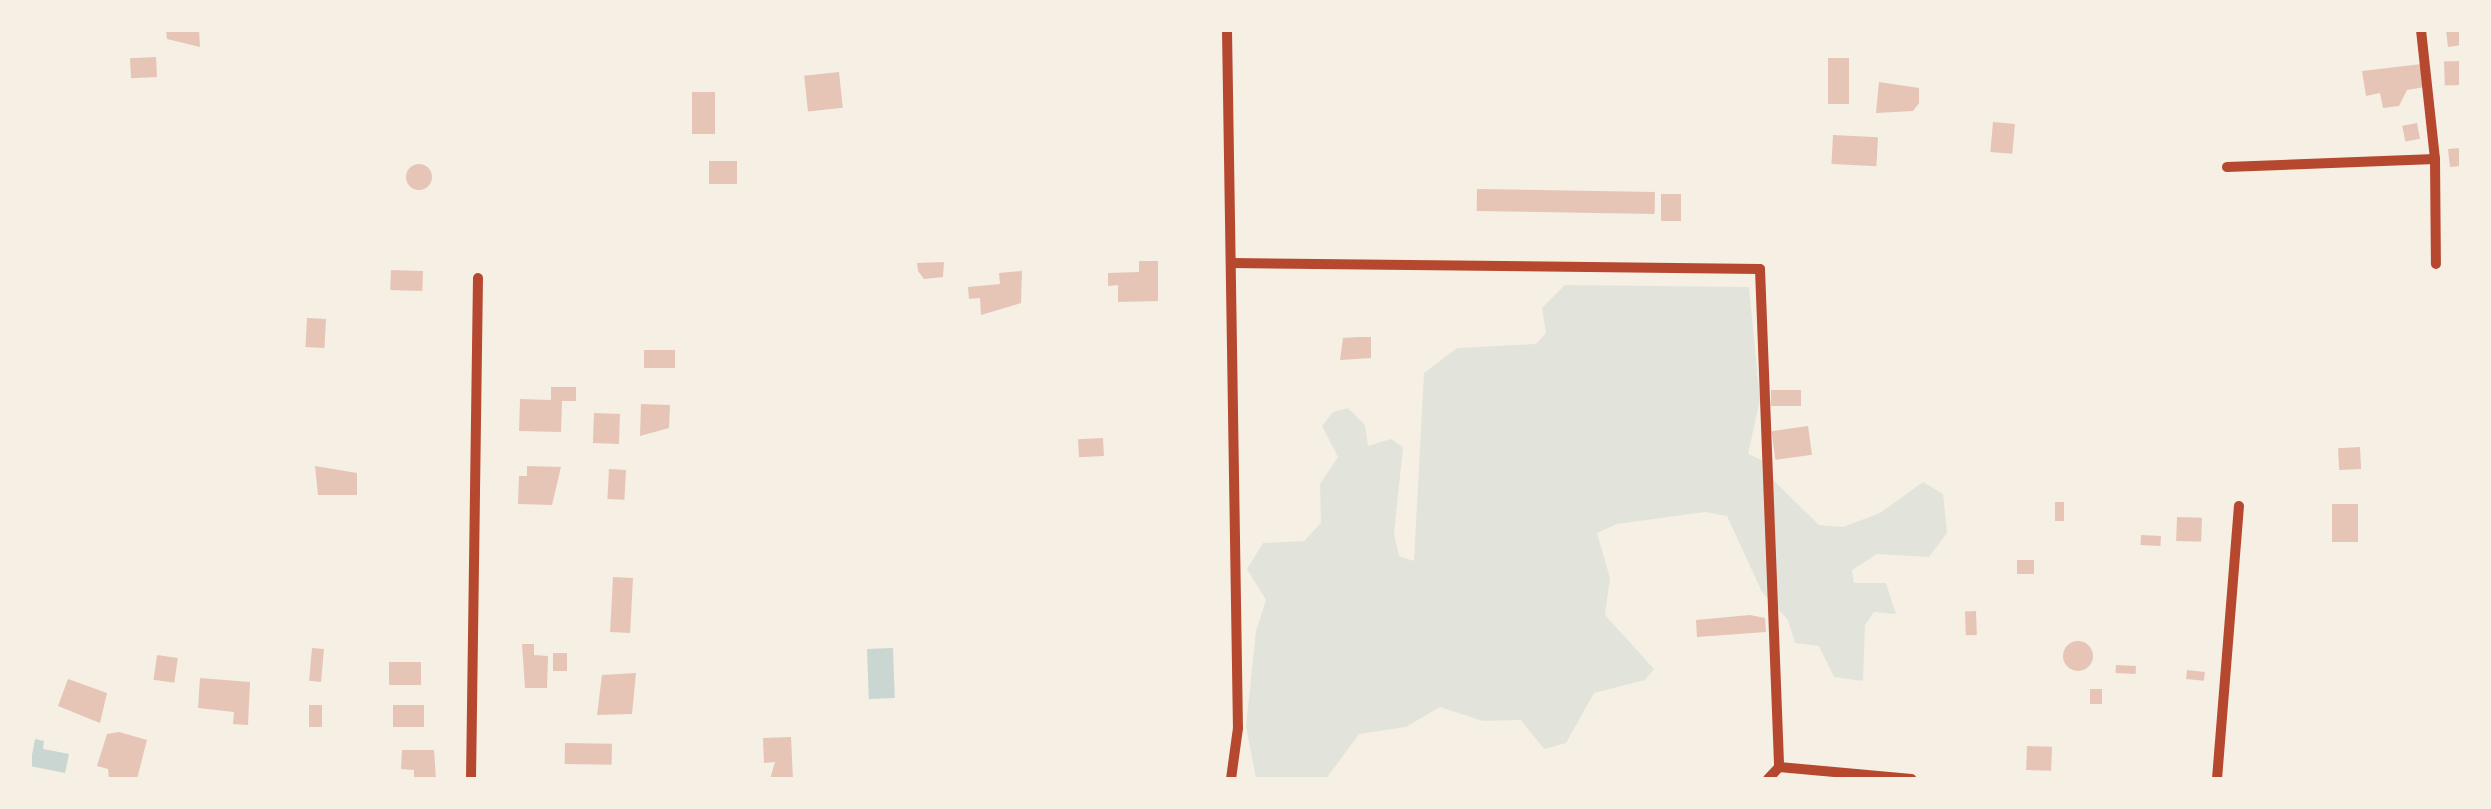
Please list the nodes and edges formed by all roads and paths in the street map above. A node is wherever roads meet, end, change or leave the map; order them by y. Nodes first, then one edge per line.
1 (1227, 30) edge
2 (2421, 30) edge
3 (2435, 159) junction
4 (2227, 167) dead end
5 (1231, 264) junction
6 (2436, 264) dead end
7 (478, 278) dead end
8 (2239, 506) dead end
9 (1779, 766) junction
10 (471, 779) edge
11 (1231, 779) edge
12 (1768, 779) edge
13 (1912, 779) edge
14 (2217, 779) edge

1 - 5 street
2 - 3 street
3 - 4 street
3 - 6 street
5 - 9 street
5 - 11 street
7 - 10 street
8 - 14 street
9 - 12 street
9 - 13 street

